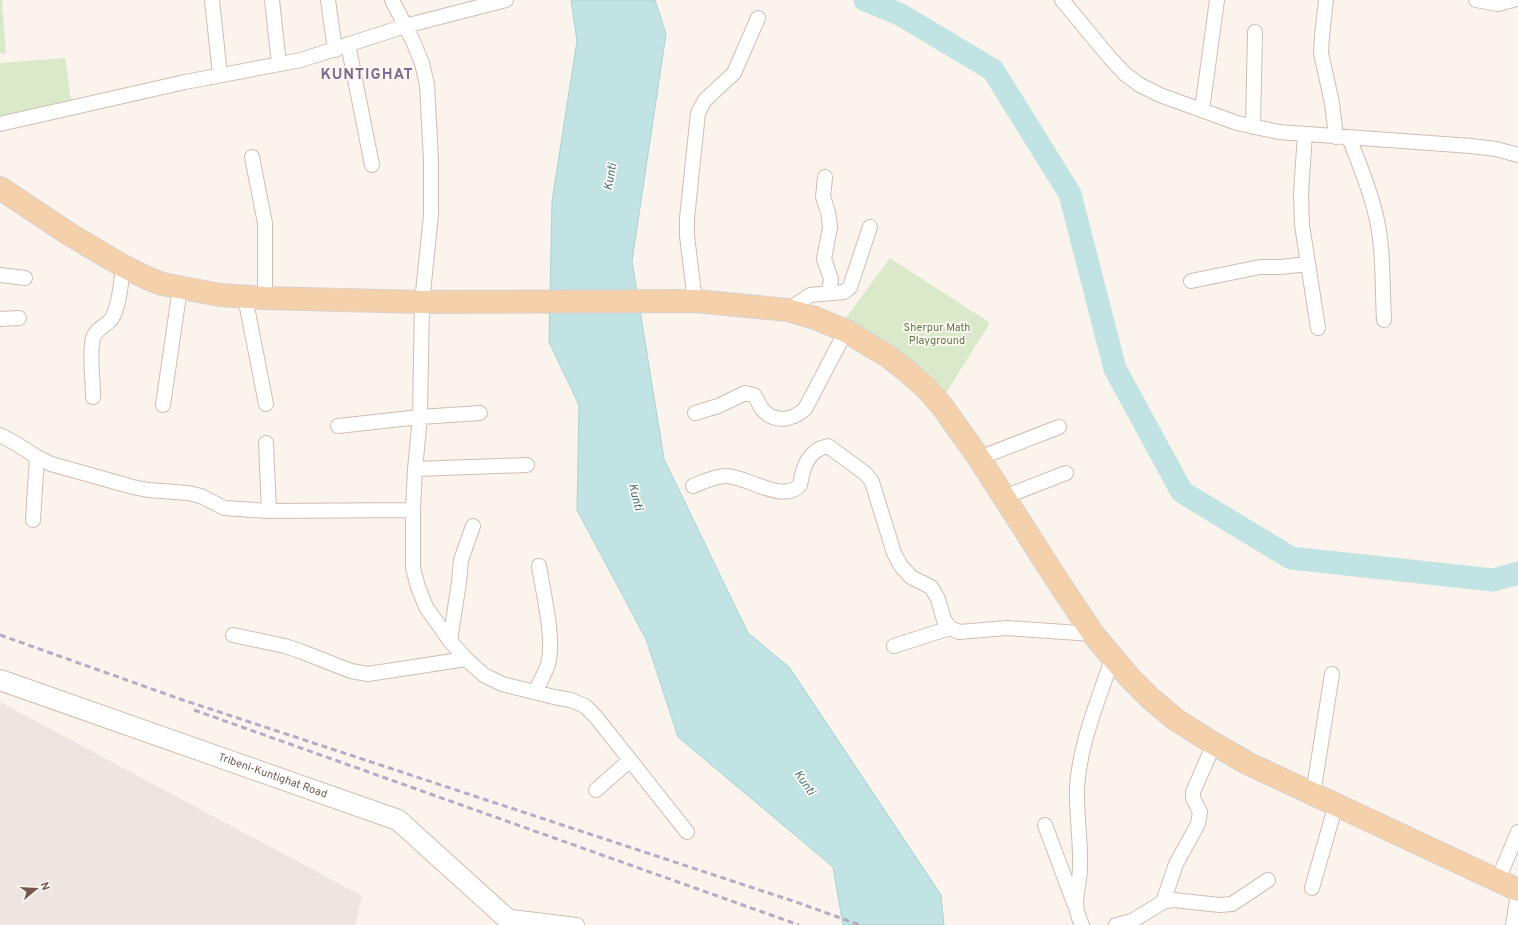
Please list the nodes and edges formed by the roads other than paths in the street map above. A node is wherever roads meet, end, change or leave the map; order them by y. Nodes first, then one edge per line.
1 (212, 0) edge
2 (272, 0) edge
3 (328, 0) edge
4 (392, 0) edge
5 (506, 0) edge
6 (1062, 0) edge
7 (1217, 0) edge
8 (1326, 0) edge
9 (1476, 0) edge
10 (1513, 0) edge
11 (758, 18) dead end
12 (405, 26) junction
13 (1255, 32) dead end
14 (348, 44) junction
15 (335, 50) junction
16 (279, 64) junction
17 (220, 75) junction
18 (1202, 110) junction
19 (0, 124) edge
20 (1253, 127) junction
21 (1305, 134) junction
22 (1342, 137) junction
23 (1518, 155) edge
24 (252, 157) dead end
25 (372, 164) dead end
26 (825, 177) dead end
27 (0, 188) edge
28 (870, 227) dead end
29 (1307, 264) junction
30 (123, 266) junction
31 (0, 275) edge
32 (25, 278) dead end
33 (1191, 281) dead end
34 (180, 288) junction
35 (829, 293) junction
36 (255, 297) junction
37 (695, 301) junction
38 (422, 302) junction
39 (788, 310) junction
40 (19, 318) dead end
41 (0, 319) edge
42 (1384, 320) dead end
43 (1318, 328) dead end
44 (846, 331) junction
45 (93, 397) dead end
46 (266, 404) dead end
47 (163, 405) dead end
48 (480, 413) dead end
49 (695, 413) dead end
50 (420, 417) junction
51 (338, 426) dead end
52 (1060, 427) dead end
53 (0, 435) edge
54 (266, 443) dead end
55 (37, 457) junction
56 (979, 458) junction
57 (527, 465) dead end
58 (415, 469) junction
59 (1066, 473) dead end
60 (693, 486) dead end
61 (1004, 497) junction
62 (413, 510) junction
63 (270, 511) junction
64 (33, 520) dead end
65 (473, 526) dead end
66 (539, 566) dead end
67 (950, 628) junction
68 (1093, 634) junction
69 (233, 635) dead end
70 (450, 641) junction
71 (894, 646) dead end
72 (466, 659) junction
73 (1112, 659) junction
74 (1332, 674) dead end
75 (0, 680) edge
76 (535, 692) junction
77 (1214, 744) junction
78 (630, 760) junction
79 (596, 790) dead end
80 (1313, 794) junction
81 (1336, 804) junction
82 (1045, 825) dead end
83 (687, 832) dead end
84 (1518, 832) edge
85 (1268, 880) dead end
86 (1498, 880) junction
87 (1312, 888) dead end
88 (1518, 890) edge
89 (1518, 894) edge
90 (1163, 902) junction
91 (1075, 906) junction
92 (509, 920) edge
93 (577, 925) edge
94 (1082, 925) edge
95 (1120, 925) edge
96 (1513, 925) edge

1 - 17 street
2 - 16 street
3 - 15 street
4 - 12 street
5 - 12 street
6 - 18 street
7 - 18 street
8 - 22 street
9 - 10 street
11 - 37 street
12 - 14 street
12 - 38 street
13 - 20 street
14 - 15 street
14 - 25 street
15 - 16 street
16 - 17 street
17 - 19 street
18 - 20 street
20 - 21 street
21 - 22 street
21 - 29 street
22 - 23 street
22 - 42 street
24 - 36 street
26 - 35 street
27 - 30 main road
28 - 35 street
29 - 33 street
29 - 43 street
30 - 34 main road
30 - 45 street
31 - 32 street
34 - 36 main road
34 - 47 street
35 - 39 street
36 - 38 main road
36 - 46 street
37 - 38 main road
37 - 39 main road
38 - 50 street
39 - 44 main road
40 - 41 street
44 - 49 street
44 - 56 main road
48 - 50 street
50 - 51 street
50 - 58 street
52 - 56 street
53 - 55 street
54 - 63 street
55 - 63 street
55 - 64 street
56 - 61 main road
57 - 58 street
58 - 62 street
59 - 61 street
60 - 67 street
61 - 68 main road
62 - 63 street
62 - 70 street
65 - 70 street
66 - 76 street
67 - 68 street
67 - 71 street
68 - 73 main road
69 - 72 street
70 - 72 street
72 - 76 street
73 - 77 main road
73 - 91 street
74 - 80 street
75 - 92 main road, Tribeni-Kuntighat Road
76 - 78 street
77 - 80 main road
77 - 90 street
78 - 79 street
78 - 83 street
80 - 81 main road
81 - 86 main road
81 - 87 street
82 - 91 street
84 - 86 street
85 - 90 street
86 - 88 main road
89 - 96 street
90 - 95 street
91 - 94 street
92 - 93 street

